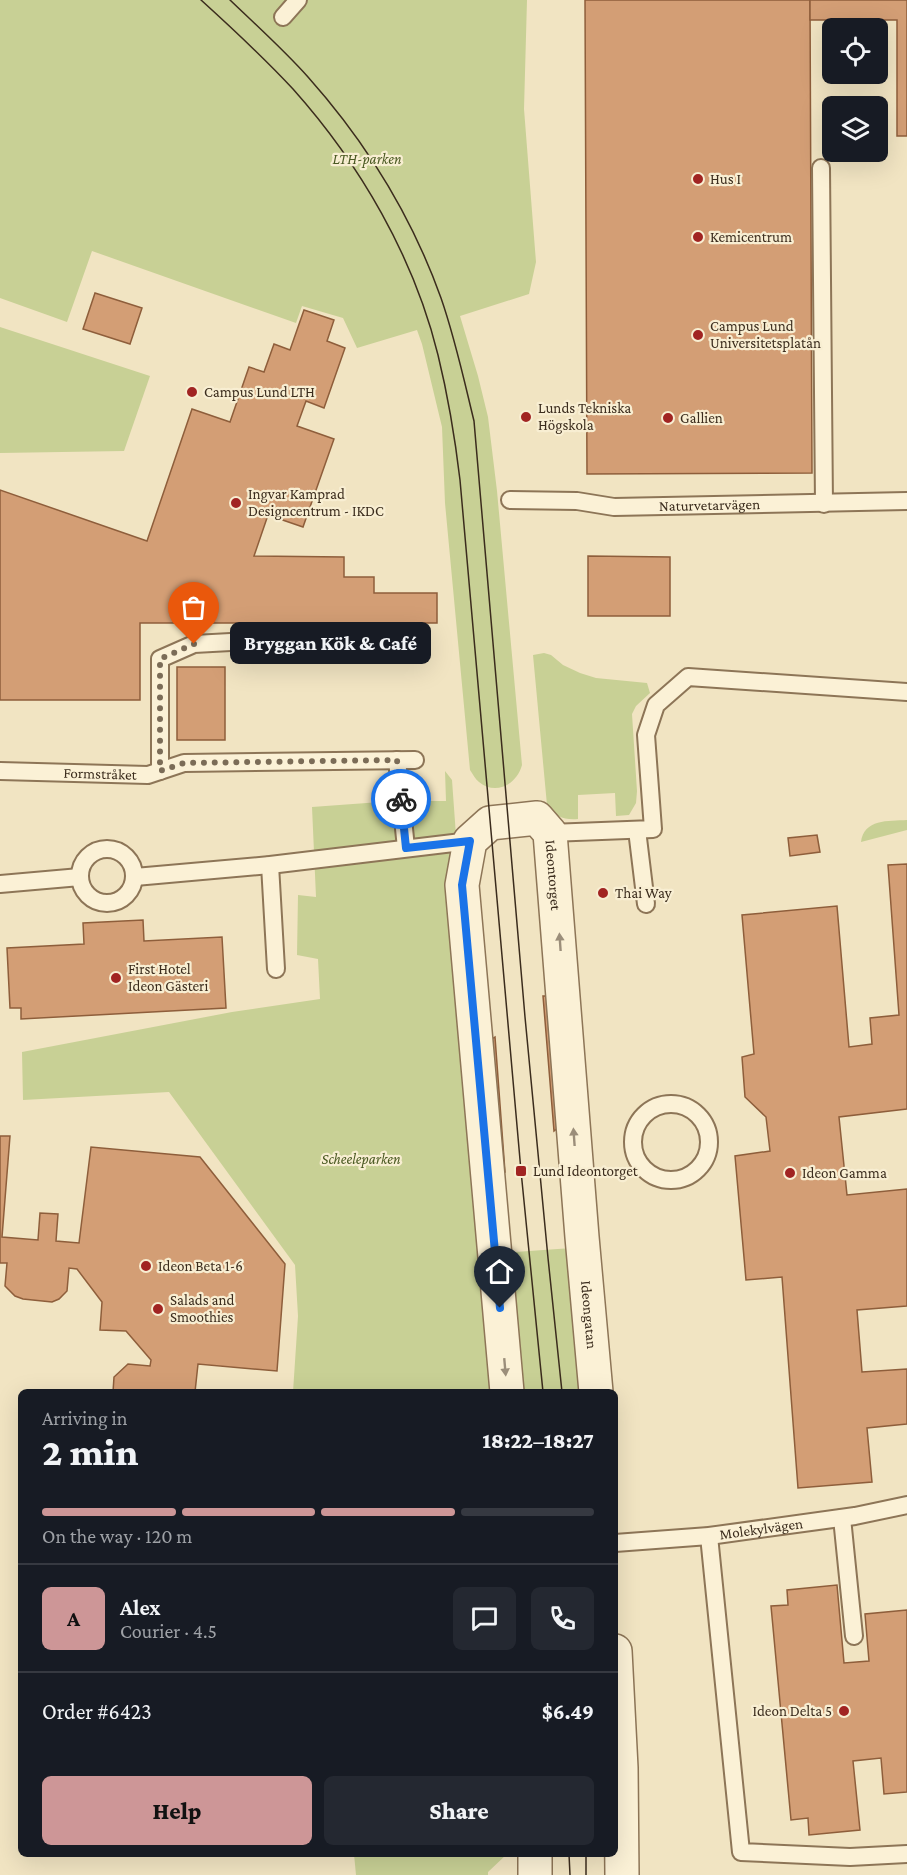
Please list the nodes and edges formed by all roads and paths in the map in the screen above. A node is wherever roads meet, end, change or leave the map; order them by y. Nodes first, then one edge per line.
1 (298, 0) edge
2 (283, 17) dead end
3 (821, 168) dead end
4 (510, 500) dead end
5 (907, 501) edge
6 (824, 504) junction
7 (414, 638) dead end
8 (907, 692) edge
9 (397, 760) junction
10 (415, 760) dead end
11 (0, 771) edge
12 (160, 771) junction
13 (645, 830) junction
14 (550, 833) junction
15 (470, 841) junction
16 (406, 848) junction
17 (270, 865) junction
18 (80, 877) junction
19 (135, 877) junction
20 (0, 884) edge
21 (645, 904) dead end
22 (276, 969) dead end
23 (648, 1172) joint
24 (582, 1237) joint
25 (507, 1389) edge
26 (596, 1389) edge
27 (907, 1505) edge
28 (842, 1518) junction
29 (709, 1536) junction
30 (618, 1543) edge
31 (854, 1636) dead end
32 (618, 1710) edge
33 (907, 1854) edge
34 (535, 1857) edge
35 (535, 1875) edge
36 (622, 1875) edge

1 - 2 lane
3 - 6 lane
4 - 6 lane, Naturvetarvägen
5 - 6 lane, Naturvetarvägen
7 - 12 lane
8 - 13 lane
9 - 10 lane, Formstråket
9 - 12 lane, Formstråket
9 - 16 lane
11 - 12 lane, Formstråket
13 - 14 lane
13 - 21 lane
14 - 15 street, Ideontorget
24 -> 14 street, Ideontorget
15 - 16 lane
15 -> 25 street
16 - 17 lane
17 - 19 lane
17 - 22 lane
18 - 19 lane
18 - 19 lane
18 - 20 lane
23 - 23 lane
24 - 26 street, Ideongatan
27 - 28 lane, Molekylvägen
28 - 29 lane, Molekylvägen
28 - 31 lane
29 - 30 lane, Molekylvägen
29 - 33 lane
32 - 36 street
34 - 35 street

